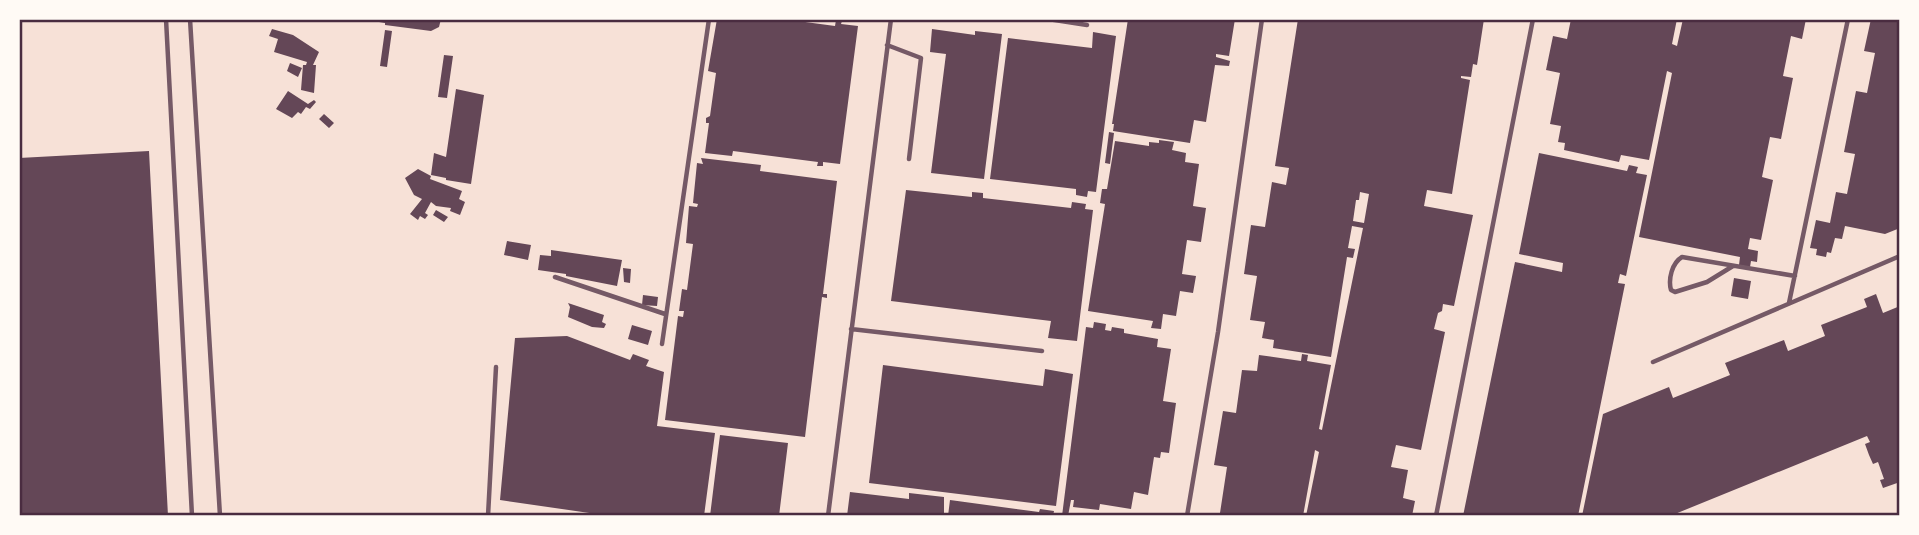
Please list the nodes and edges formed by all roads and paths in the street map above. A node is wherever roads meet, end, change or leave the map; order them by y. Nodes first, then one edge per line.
1 (166, 19) edge
2 (190, 19) edge
3 (709, 19) edge
4 (891, 19) edge
5 (1048, 19) edge
6 (1262, 19) edge
7 (1533, 19) edge
8 (1849, 19) edge
9 (1087, 25) dead end
10 (887, 45) junction
11 (909, 159) dead end
12 (1900, 256) edge
13 (1733, 266) junction
14 (1795, 276) junction
15 (555, 277) dead end
16 (1789, 303) junction
17 (665, 314) junction
18 (851, 329) junction
19 (662, 344) dead end
20 (1042, 351) dead end
21 (1653, 362) dead end
22 (496, 367) dead end
23 (192, 516) edge
24 (220, 516) edge
25 (488, 516) edge
26 (828, 516) edge
27 (1187, 516) edge
28 (1436, 516) edge

1 - 23 lane
2 - 24 lane
3 - 17 lane
4 - 10 lane
5 - 9 lane
6 - 27 lane
7 - 28 lane
8 - 14 lane
10 - 11 lane
10 - 18 lane
12 - 16 lane
13 - 13 lane
13 - 14 lane
14 - 16 lane
15 - 17 lane
16 - 21 lane
17 - 19 lane
18 - 20 lane
18 - 26 lane
22 - 25 lane

